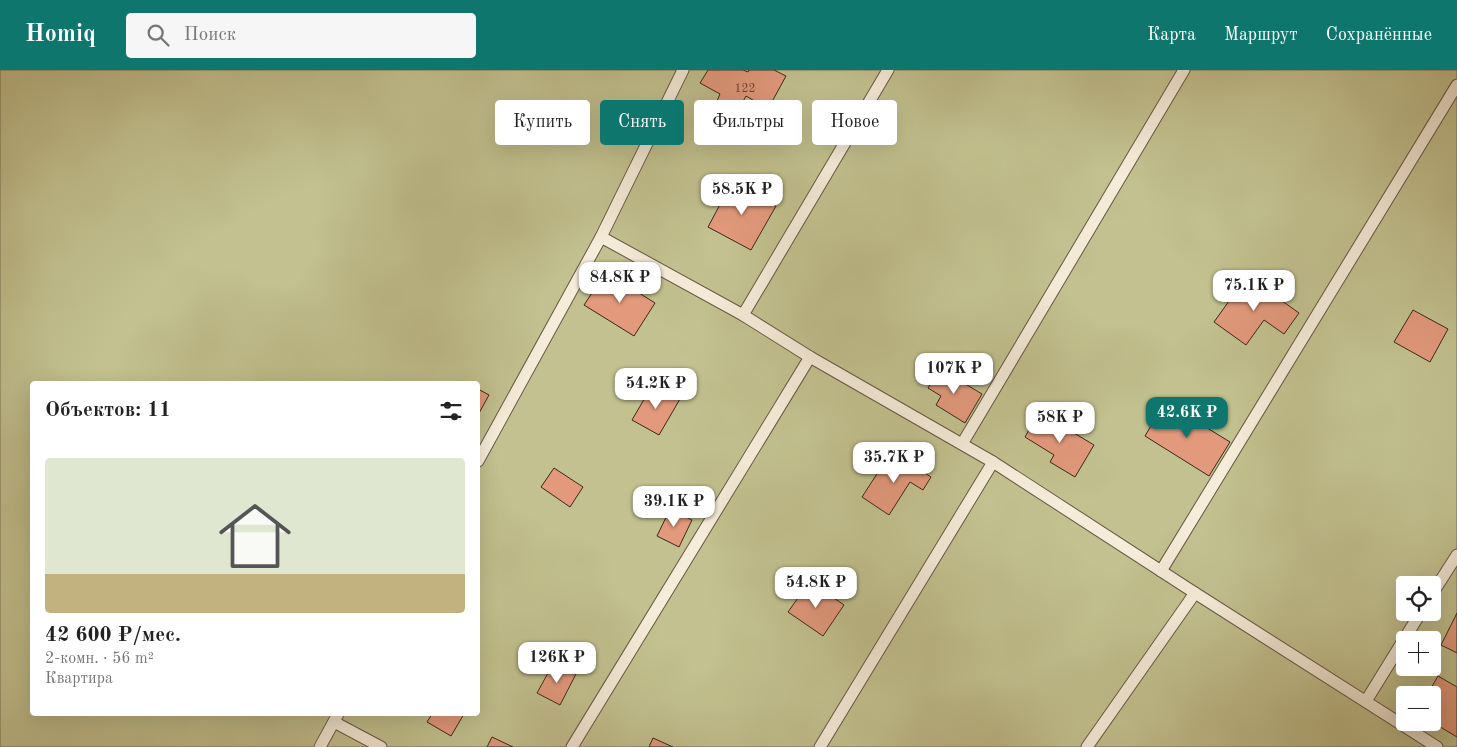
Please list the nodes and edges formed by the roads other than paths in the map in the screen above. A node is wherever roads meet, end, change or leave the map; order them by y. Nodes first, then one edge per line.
1 (683, 70) edge
2 (888, 70) edge
3 (1184, 70) edge
4 (1457, 84) edge
5 (601, 237) junction
6 (743, 316) junction
7 (810, 357) junction
8 (962, 444) junction
9 (480, 457) edge
10 (993, 462) junction
11 (1457, 554) edge
12 (1161, 571) junction
13 (1441, 580) edge
14 (1195, 593) junction
15 (1415, 621) edge
16 (1366, 701) junction
17 (336, 718) edge
18 (320, 747) edge
19 (382, 747) edge
20 (572, 747) edge
21 (820, 747) edge
22 (1087, 747) edge
23 (1437, 747) edge

1 - 5 lane
2 - 6 lane
3 - 8 lane
4 - 12 lane
5 - 6 lane
5 - 9 lane
6 - 7 lane
7 - 8 lane
7 - 20 lane
8 - 10 lane
10 - 12 lane
10 - 21 lane
11 - 13 lane
12 - 14 lane
14 - 16 lane
14 - 22 lane
15 - 16 lane
16 - 23 lane
17 - 18 lane
17 - 19 lane

